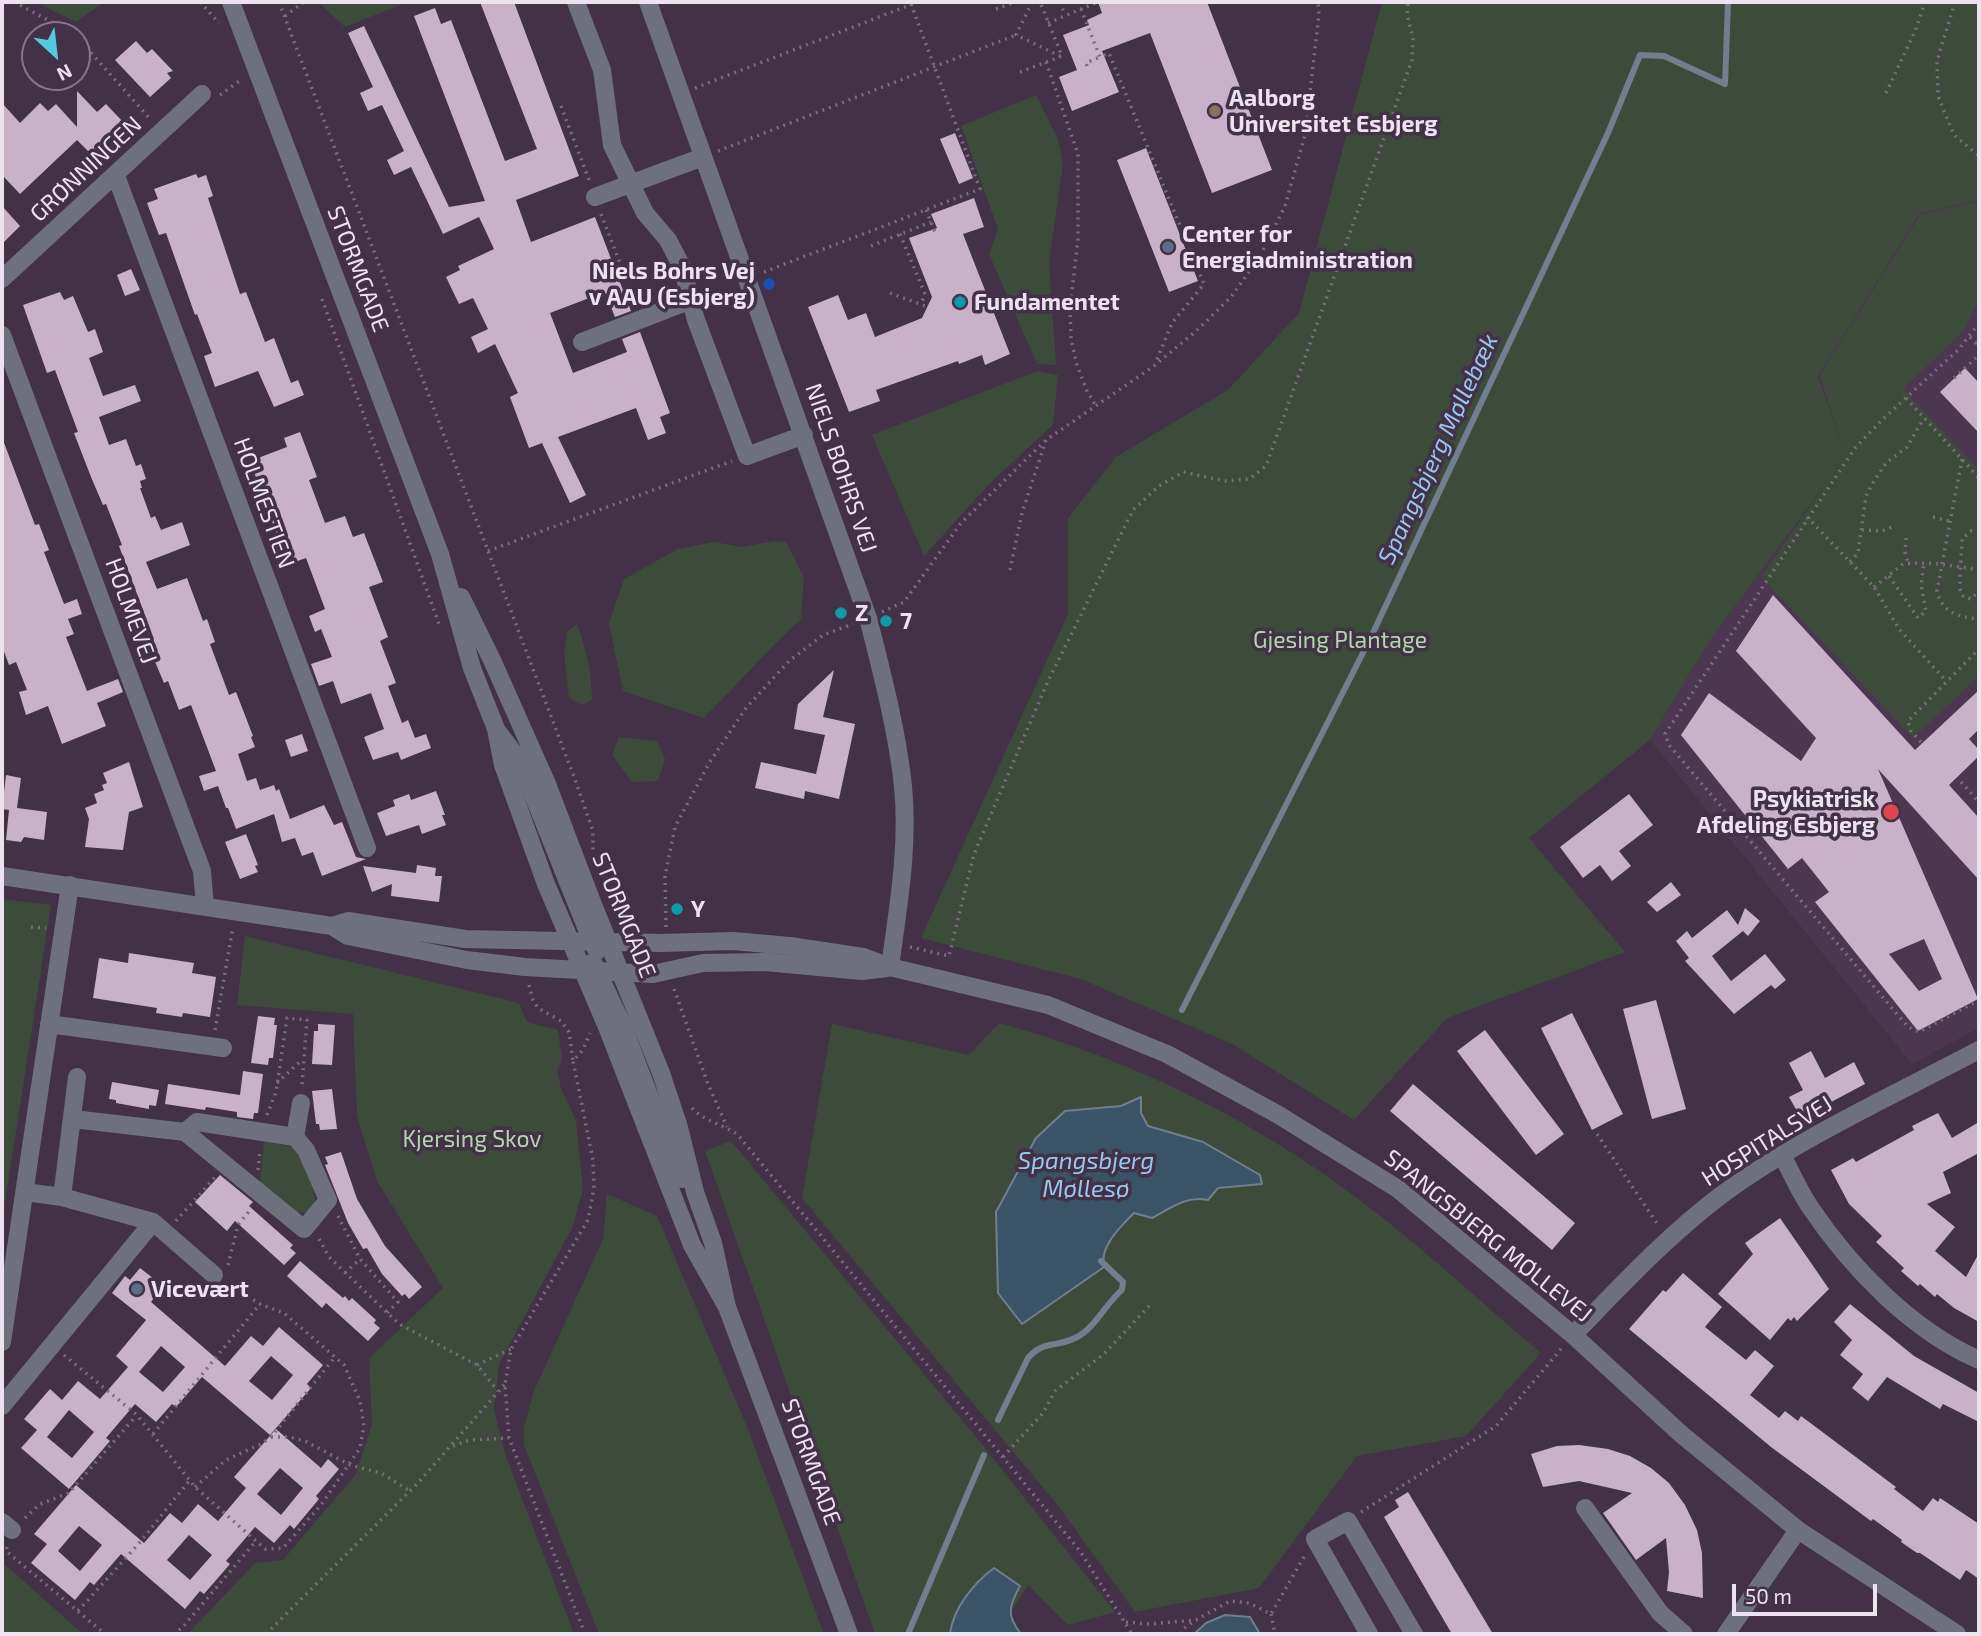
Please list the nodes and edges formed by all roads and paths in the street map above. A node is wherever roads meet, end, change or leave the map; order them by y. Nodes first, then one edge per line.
1 (14, 2) edge
2 (200, 2) edge
3 (231, 2) edge
4 (279, 2) edge
5 (304, 2) edge
6 (576, 2) edge
7 (648, 2) edge
8 (918, 2) edge
9 (1015, 2) edge
10 (1032, 2) edge
11 (1040, 2) edge
12 (1060, 2) edge
13 (1098, 2) edge
14 (1318, 2) edge
15 (1408, 2) edge
16 (1925, 2) edge
17 (1955, 2) edge
18 (911, 4) junction
19 (996, 9) dead end
20 (1081, 9) junction
21 (1065, 15) junction
22 (285, 16) junction
23 (49, 21) edge
24 (1048, 23) junction
25 (225, 30) dead end
26 (1016, 34) junction
27 (91, 53) edge
28 (1062, 56) junction
29 (1100, 57) junction
30 (1046, 62) junction
31 (934, 66) junction
32 (1087, 66) dead end
33 (1020, 72) dead end
34 (242, 78) dead end
35 (1886, 93) dead end
36 (202, 94) joint
37 (680, 94) junction
38 (162, 132) junction
39 (1979, 156) edge
40 (703, 157) junction
41 (116, 176) junction
42 (629, 184) junction
43 (595, 197) dead end
44 (926, 210) junction
45 (931, 222) junction
46 (935, 232) dead end
47 (900, 234) junction
48 (871, 246) dead end
49 (747, 278) junction
50 (2, 279) edge
51 (890, 293) dead end
52 (322, 299) dead end
53 (692, 304) junction
54 (921, 304) junction
55 (928, 307) dead end
56 (1979, 323) edge
57 (2, 335) edge
58 (1970, 337) junction
59 (1979, 341) edge
60 (582, 342) dead end
61 (1979, 355) edge
62 (1154, 366) junction
63 (1954, 378) dead end
64 (1906, 398) junction
65 (1096, 406) junction
66 (1924, 418) junction
67 (804, 435) junction
68 (1046, 440) junction
69 (747, 456) junction
70 (1962, 459) junction
71 (1979, 478) edge
72 (1807, 517) junction
73 (1933, 517) dead end
74 (1949, 521) junction
75 (1892, 527) dead end
76 (1862, 530) junction
77 (1979, 533) edge
78 (1906, 538) dead end
79 (488, 551) junction
80 (440, 554) junction
81 (1850, 562) junction
82 (1924, 563) junction
83 (1908, 564) junction
84 (1940, 565) junction
85 (1962, 568) junction
86 (1010, 570) dead end
87 (1979, 570) edge
88 (1889, 575) junction
89 (1874, 587) junction
90 (1979, 591) edge
91 (868, 618) junction
92 (1979, 619) edge
93 (443, 636) dead end
94 (1979, 649) edge
95 (1946, 681) junction
96 (496, 729) junction
97 (1921, 741) dead end
98 (1961, 782) dead end
99 (1979, 799) edge
100 (367, 848) dead end
101 (593, 856) dead end
102 (2, 876) edge
103 (70, 885) junction
104 (205, 906) junction
105 (236, 911) junction
106 (332, 926) junction
107 (31, 927) dead end
108 (46, 928) dead end
109 (570, 941) junction
110 (600, 942) junction
111 (666, 943) junction
112 (893, 944) junction
113 (890, 967) junction
114 (591, 971) junction
115 (668, 971) junction
116 (620, 972) junction
117 (518, 983) dead end
118 (1979, 1000) edge
119 (50, 1024) junction
120 (593, 1026) dead end
121 (218, 1047) joint
122 (1979, 1050) edge
123 (303, 1059) junction
124 (573, 1061) junction
125 (77, 1077) dead end
126 (277, 1083) junction
127 (301, 1103) joint
128 (73, 1119) junction
129 (263, 1131) junction
130 (185, 1132) junction
131 (1597, 1134) dead end
132 (295, 1137) junction
133 (1782, 1155) junction
134 (225, 1165) junction
135 (25, 1192) junction
136 (259, 1193) junction
137 (62, 1197) junction
138 (700, 1205) junction
139 (340, 1221) dead end
140 (310, 1222) junction
141 (159, 1227) junction
142 (1668, 1239) junction
143 (360, 1259) junction
144 (345, 1273) junction
145 (219, 1278) junction
146 (260, 1304) junction
147 (1151, 1304) dead end
148 (727, 1307) junction
149 (387, 1312) junction
150 (1573, 1335) junction
151 (2, 1342) edge
152 (52, 1345) junction
153 (511, 1349) junction
154 (335, 1357) junction
155 (1979, 1360) edge
156 (477, 1365) junction
157 (505, 1384) junction
158 (498, 1391) junction
159 (2, 1406) edge
160 (137, 1415) junction
161 (153, 1434) junction
162 (271, 1437) junction
163 (509, 1438) junction
164 (451, 1447) junction
165 (1003, 1457) junction
166 (350, 1465) junction
167 (190, 1481) junction
168 (195, 1487) junction
169 (410, 1491) junction
170 (1586, 1508) dead end
171 (1348, 1521) junction
172 (7, 1526) edge
173 (1798, 1530) junction
174 (1315, 1539) junction
175 (256, 1541) junction
176 (78, 1611) junction
177 (1271, 1614) junction
178 (1196, 1620) junction
179 (1125, 1622) junction
180 (105, 1634) edge
181 (173, 1634) edge
182 (266, 1634) edge
183 (585, 1634) edge
184 (849, 1634) edge
185 (1132, 1634) edge
186 (1181, 1634) edge
187 (1275, 1634) edge
188 (1369, 1634) edge
189 (1413, 1634) edge
190 (1684, 1634) edge
191 (1726, 1634) edge
192 (1957, 1634) edge

1 - 23 path
2 - 25 path
3 - 80 street, STORMGADE
4 - 22 path
5 - 22 path
6 - 42 street
7 - 37 street, NIELS BOHRS VEJ
8 - 18 path
9 - 19 path
10 - 26 path
11 - 24 path
12 - 21 path
13 - 20 path
14 - 62 path
15 - 112 path
16 - 35 path
17 - 39 path
18 - 31 path
18 - 37 path
20 - 21 path
20 - 29 path
21 - 24 path
22 - 79 path
24 - 28 path
26 - 28 path
26 - 31 path
27 - 38 path
28 - 30 path
29 - 32 path
29 - 62 path
30 - 33 path
30 - 65 path
31 - 40 path
31 - 44 path
34 - 36 path
36 - 38 street, GRØNNINGEN
37 - 40 street, NIELS BOHRS VEJ
38 - 41 street, GRØNNINGEN
40 - 42 street
40 - 49 street, NIELS BOHRS VEJ
41 - 50 street, GRØNNINGEN
41 - 100 street, HOLMESTIEN
42 - 43 street
42 - 53 street
44 - 45 path
44 - 49 path
45 - 46 path
45 - 47 path
47 - 48 path
47 - 54 path
49 - 53 path
49 - 67 street, NIELS BOHRS VEJ
51 - 54 path
52 - 93 path
53 - 60 street
53 - 69 street
54 - 55 path
56 - 58 path
57 - 104 street, HOLMEVEJ
58 - 59 path
58 - 64 path
61 - 63 path
62 - 65 path
64 - 66 path
64 - 72 path
65 - 68 path
66 - 70 path
66 - 76 path
67 - 69 street
67 - 91 street, NIELS BOHRS VEJ
68 - 86 path
68 - 91 path
69 - 79 path
70 - 71 path
70 - 74 path
72 - 81 path
72 - 118 path
73 - 74 path
74 - 84 path
75 - 76 path
76 - 81 path
77 - 85 path
78 - 83 path
79 - 101 path
80 - 96 street, STORMGADE
80 - 110 street, STORMGADE
81 - 89 path
82 - 83 path
82 - 84 path
82 - 88 path
83 - 88 path
84 - 85 path
84 - 92 path
85 - 87 path
85 - 90 path
88 - 89 path
89 - 95 path
91 - 111 path
91 - 112 street, NIELS BOHRS VEJ
94 - 95 path
95 - 97 path
96 - 109 street, STORMGADE
96 - 110 street
98 - 99 path
102 - 103 street, SPANGSBJERG MØLLEVEJ
103 - 104 street, SPANGSBJERG MØLLEVEJ
103 - 119 street
104 - 105 street, SPANGSBJERG MØLLEVEJ
105 - 106 street, SPANGSBJERG MØLLEVEJ
105 - 121 path
106 - 109 street, SPANGSBJERG MØLLEVEJ
106 - 114 street, SPANGSBJERG MØLLEVEJ
107 - 108 path
109 - 110 street, SPANGSBJERG MØLLEVEJ
109 - 114 street
110 - 111 street, SPANGSBJERG MØLLEVEJ
110 - 116 street, STORMGADE
111 - 113 street, SPANGSBJERG MØLLEVEJ
112 - 113 street, NIELS BOHRS VEJ
113 - 115 street, SPANGSBJERG MØLLEVEJ
113 - 150 street, SPANGSBJERG MØLLEVEJ
114 - 116 street, SPANGSBJERG MØLLEVEJ
114 - 138 street
114 - 148 street, STORMGADE
115 - 116 street, SPANGSBJERG MØLLEVEJ
115 - 165 path
116 - 138 street, STORMGADE
117 - 124 path
119 - 121 street
119 - 135 street
120 - 124 path
122 - 133 street, HOSPITALSVEJ
123 - 126 path
123 - 126 path
123 - 127 path
124 - 153 path
125 - 128 street
126 - 129 path
127 - 132 street
128 - 130 street
128 - 137 street
129 - 130 street
129 - 132 street
129 - 136 path
130 - 134 street
131 - 142 path
132 - 140 street
133 - 142 street, HOSPITALSVEJ
133 - 155 street
134 - 136 street
134 - 141 path
135 - 137 street
135 - 151 street
136 - 140 street
136 - 145 path
137 - 141 street
138 - 148 street, STORMGADE
139 - 143 path
140 - 144 path
141 - 145 street
141 - 152 street
142 - 150 street, HOSPITALSVEJ
143 - 144 path
143 - 149 path
144 - 149 path
145 - 146 path
146 - 154 path
146 - 161 path
147 - 165 path
148 - 184 street, STORMGADE
149 - 156 path
150 - 171 path
150 - 173 street, SPANGSBJERG MØLLEVEJ
152 - 159 street
152 - 160 path
153 - 156 path
153 - 157 path
154 - 162 path
154 - 166 path
156 - 158 path
157 - 158 path
157 - 163 path
158 - 164 path
160 - 161 path
160 - 172 path
161 - 167 path
162 - 166 path
162 - 168 path
163 - 164 path
163 - 183 path
164 - 169 path
165 - 179 path
166 - 169 path
166 - 175 path
167 - 168 path
167 - 176 path
168 - 175 path
169 - 182 path
170 - 190 street
171 - 174 street
171 - 189 street
172 - 176 path
173 - 191 street
173 - 192 street, SPANGSBJERG MØLLEVEJ
174 - 177 path
174 - 188 street
175 - 181 path
176 - 180 path
177 - 178 path
177 - 187 path
178 - 179 path
178 - 186 path
179 - 185 path

